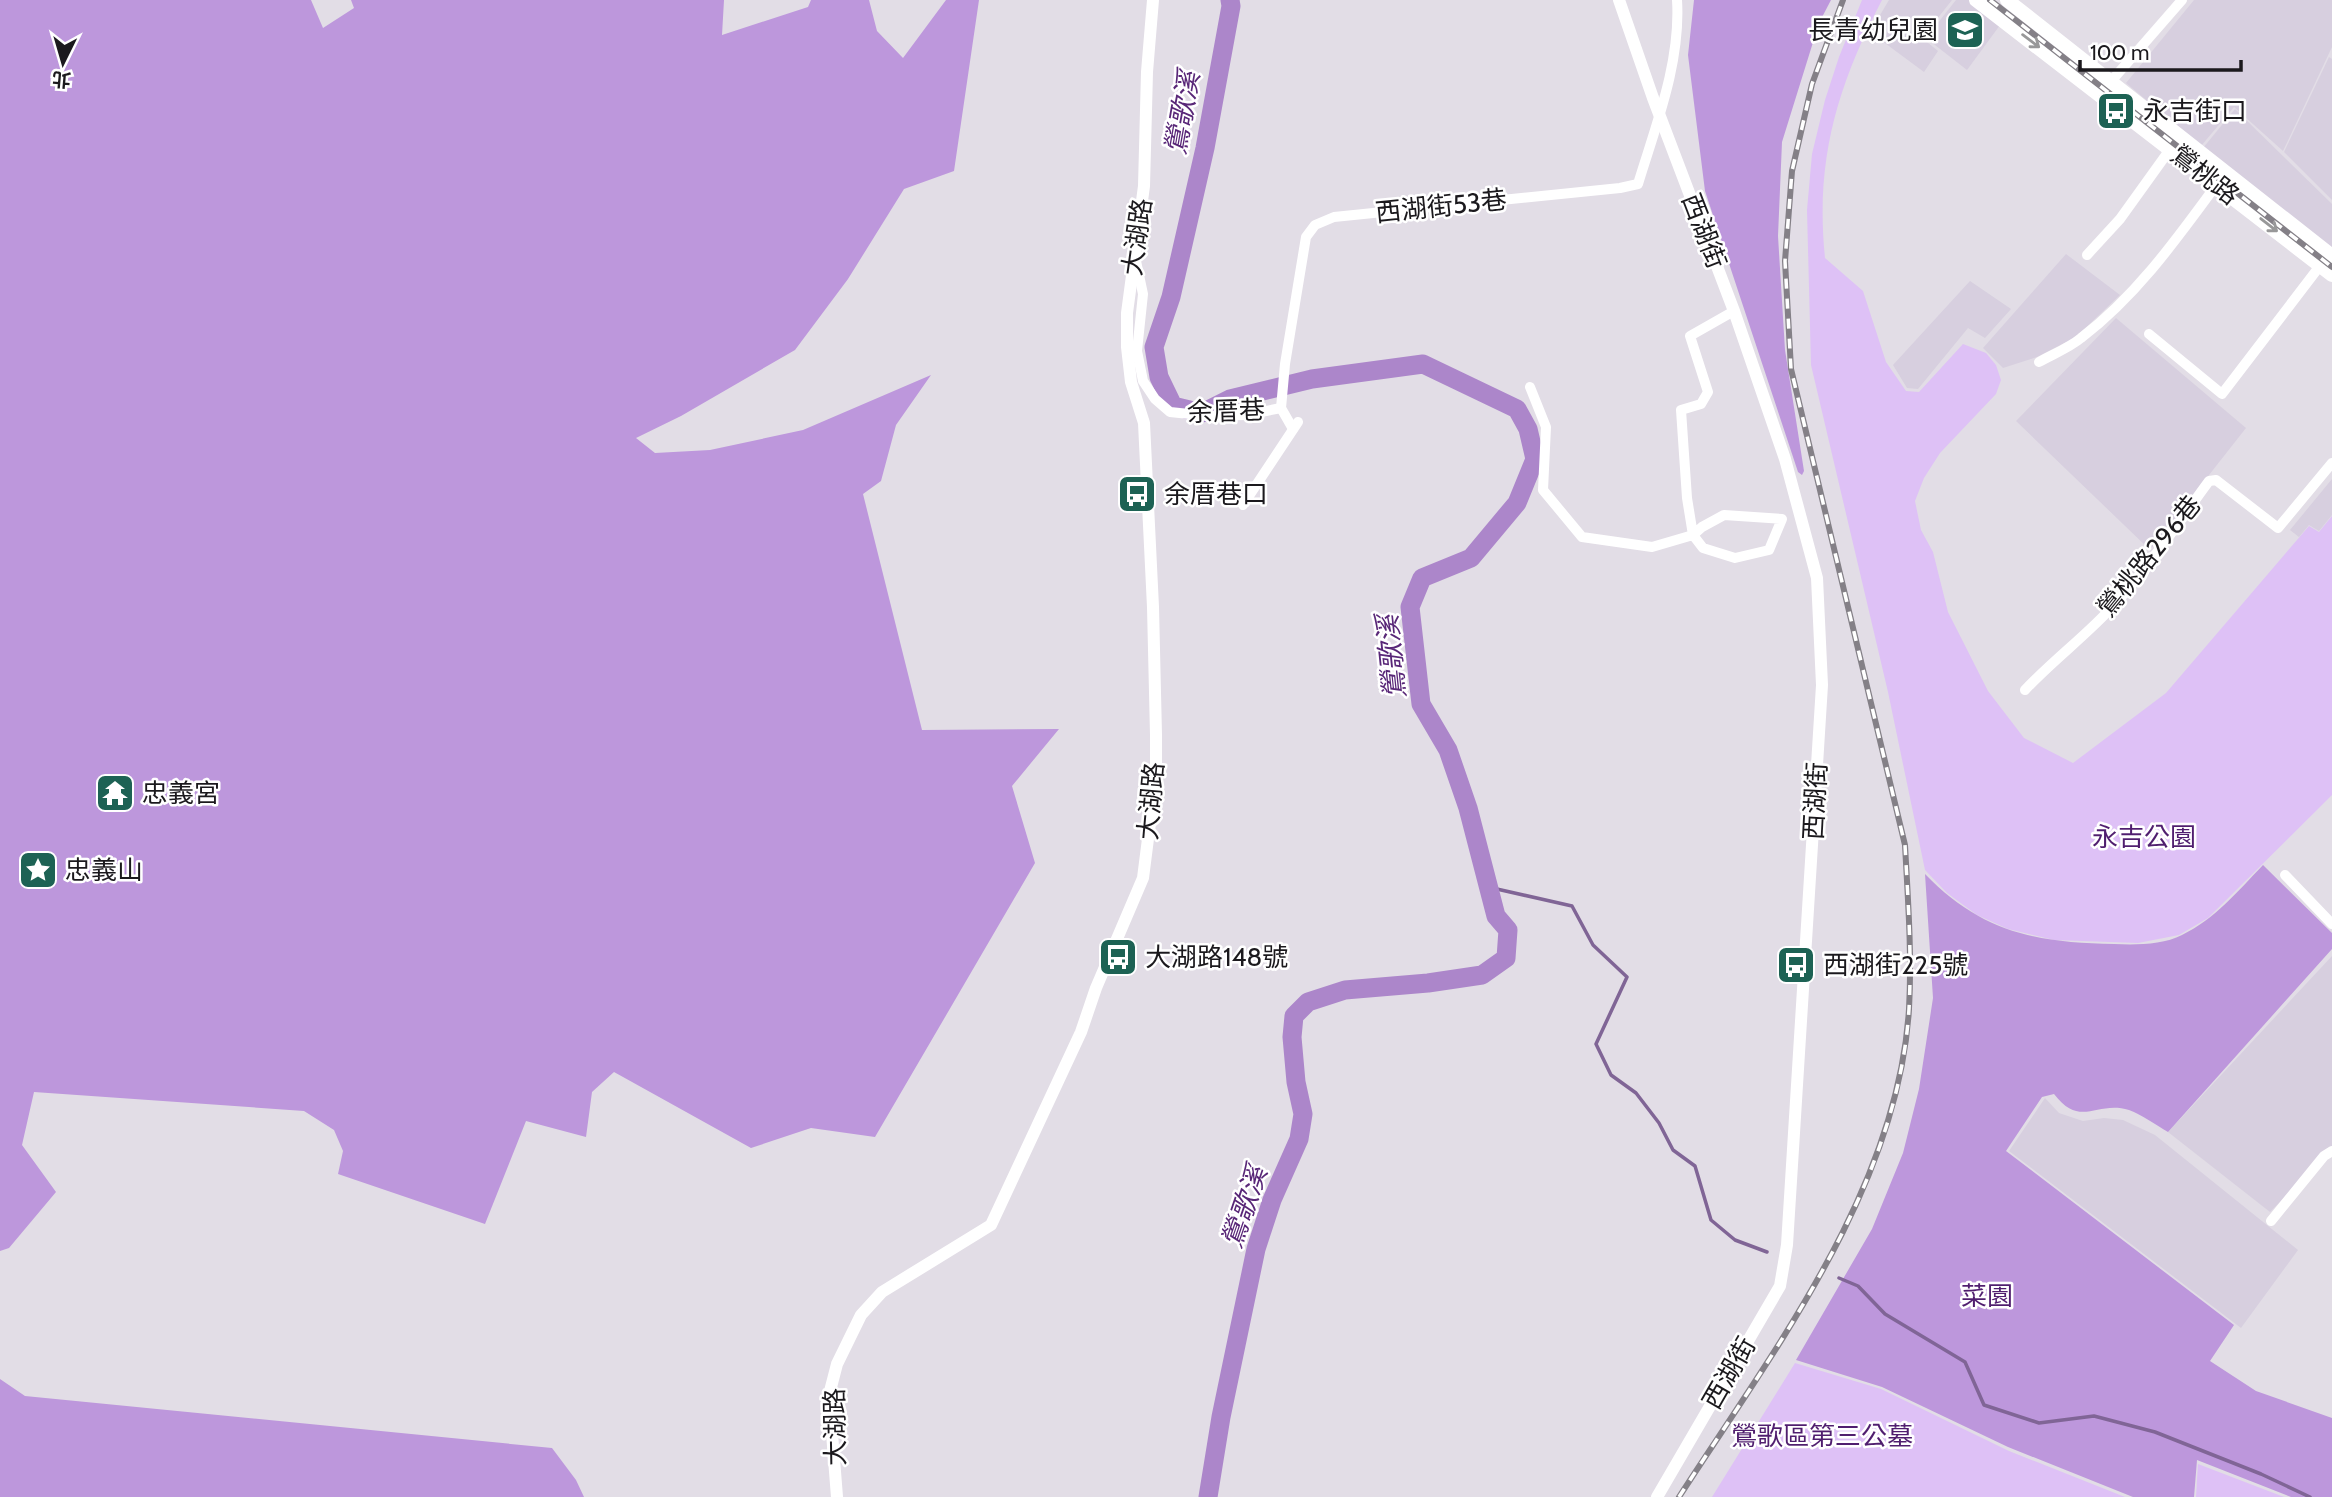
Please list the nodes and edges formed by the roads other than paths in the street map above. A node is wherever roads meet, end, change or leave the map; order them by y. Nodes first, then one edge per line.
1 (1153, 0) edge
2 (1619, 0) edge
3 (1677, 0) edge
4 (1976, 0) edge
5 (2007, 0) edge
6 (2182, 0) edge
7 (2111, 81) junction
8 (2100, 94) junction
9 (1660, 114) junction
10 (2171, 148) junction
11 (2217, 184) junction
12 (2087, 255) dead end
13 (1135, 257) junction
14 (2328, 263) edge
15 (1734, 311) junction
16 (2149, 334) dead end
17 (2039, 362) dead end
18 (1530, 387) dead end
19 (1281, 408) junction
20 (2332, 464) edge
21 (1242, 505) dead end
22 (1693, 535) junction
23 (2025, 690) dead end
24 (2285, 875) dead end
25 (2332, 923) edge
26 (2332, 1151) edge
27 (2271, 1222) dead end
28 (837, 1497) edge
29 (1657, 1497) edge

1 - 13 street, 大湖路
2 - 9 street, 西湖街
3 - 9 street
4 -> 8 main road, 鶯桃路
5 - 7 main road, 鶯桃路
6 - 7 street
7 - 8 street
7 - 14 main road, 鶯桃路
8 - 10 main road, 鶯桃路
9 - 15 street, 西湖街
9 - 19 street, 西湖街53巷
10 - 11 main road, 鶯桃路
10 - 12 street
11 -> 14 main road, 鶯桃路
11 - 17 street
13 - 19 street, 余厝巷
13 - 28 street, 大湖路
14 - 16 street
15 - 22 street
15 - 29 street, 西湖街
18 - 22 street
19 - 21 street, 余厝巷
20 - 23 street, 鶯桃路296巷
22 - 22 street
24 - 25 street
26 - 27 street

